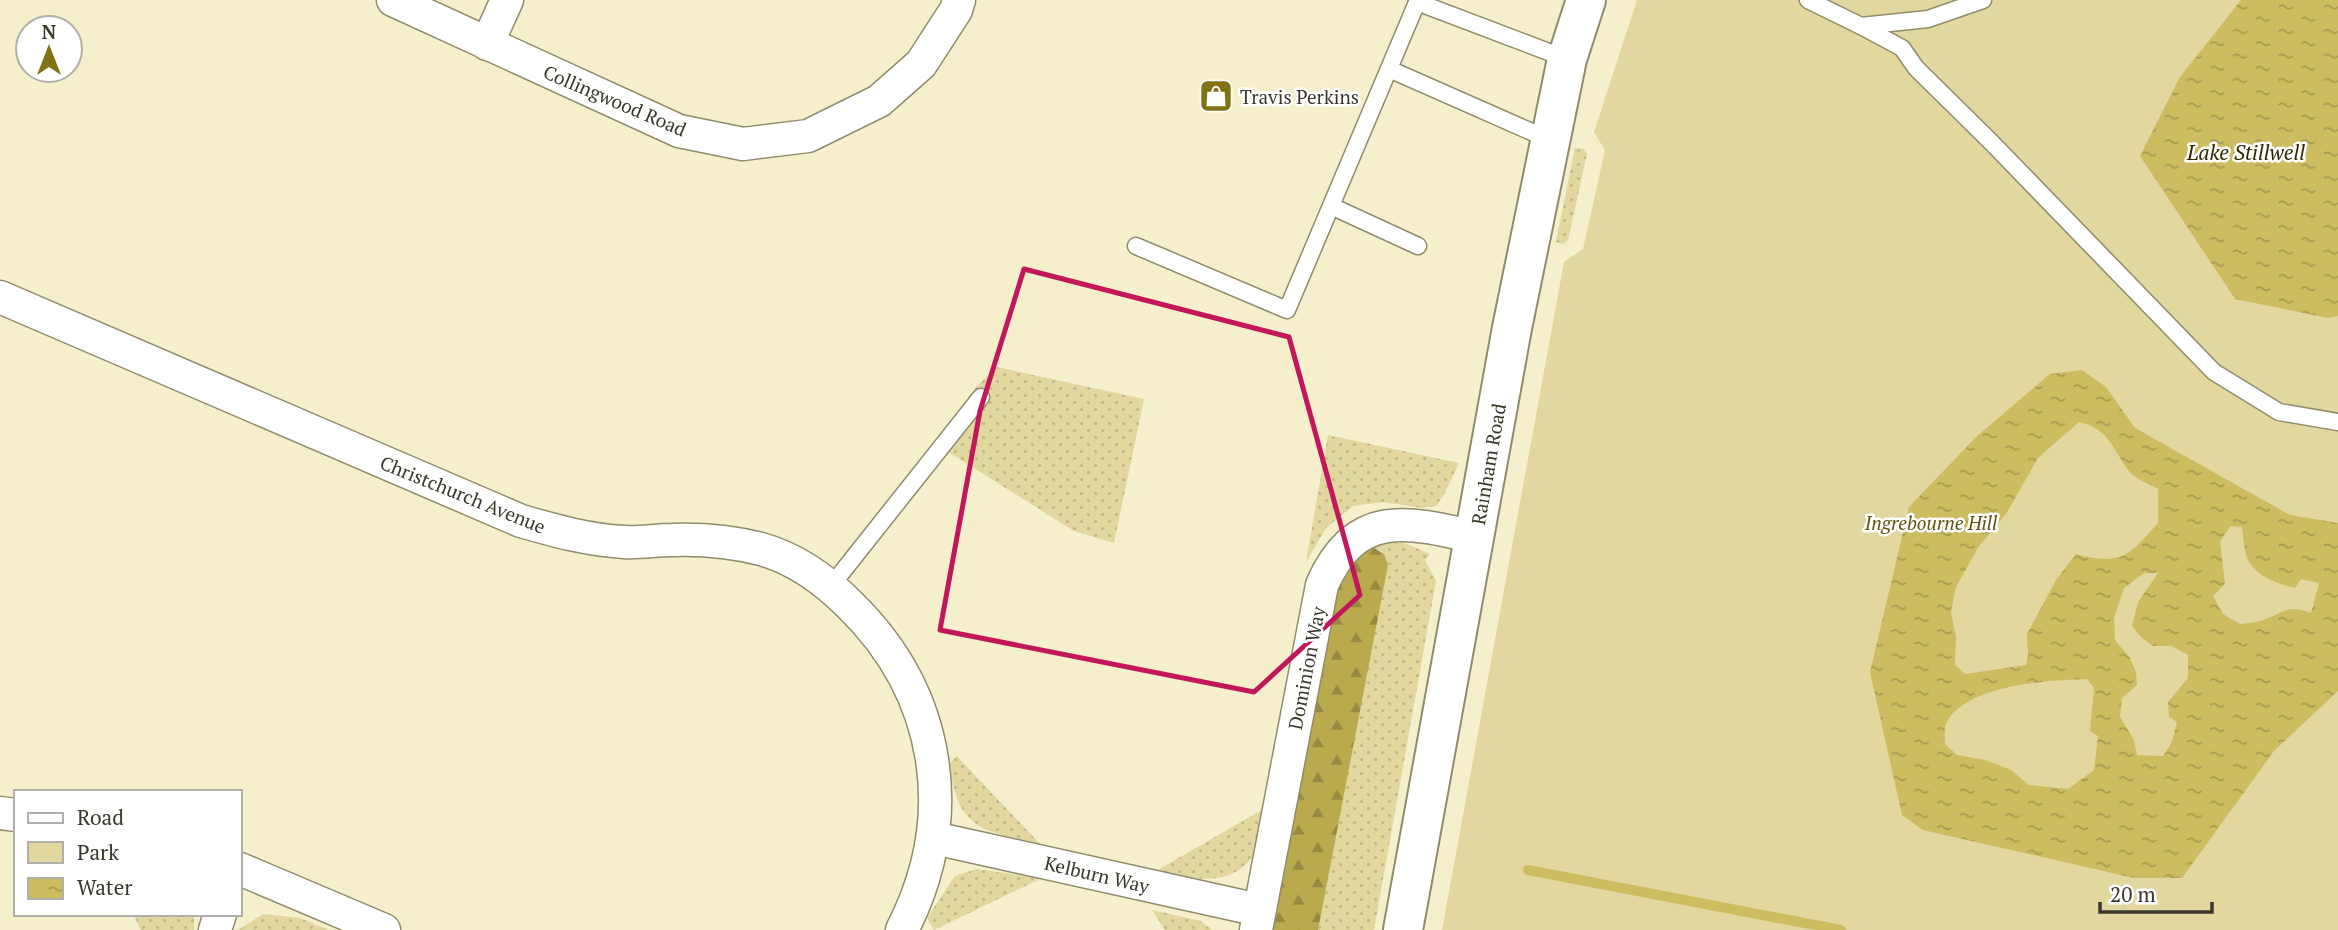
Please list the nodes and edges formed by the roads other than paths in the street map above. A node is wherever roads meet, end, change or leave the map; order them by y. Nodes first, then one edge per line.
1 (393, 0) edge
2 (507, 0) edge
3 (959, 0) edge
4 (1586, 0) edge
5 (1808, 0) edge
6 (1983, 0) edge
7 (1418, 1) edge
8 (1861, 26) junction
9 (488, 44) junction
10 (1567, 59) junction
11 (1389, 69) junction
12 (1550, 139) junction
13 (1331, 206) junction
14 (1136, 246) dead end
15 (1418, 246) dead end
16 (0, 297) edge
17 (981, 397) dead end
18 (2338, 422) edge
19 (1475, 537) junction
20 (831, 586) junction
21 (934, 838) junction
22 (242, 870) edge
23 (1257, 920) edge
24 (384, 930) edge
25 (902, 930) edge
26 (1403, 930) edge

1 - 9 street, Collingwood Road
2 - 9 street
3 - 9 street, Collingwood Road
4 - 10 main road, Rainham Road
5 - 8 lane
6 - 8 lane
7 - 10 lane
7 - 11 lane
8 - 18 lane
10 - 12 main road, Rainham Road
11 - 12 lane
11 - 13 lane
12 - 19 main road, Rainham Road
13 - 14 lane
13 - 15 lane
16 - 20 street, Christchurch Avenue
17 - 20 lane
19 - 23 street, Dominion Way
19 - 26 main road, Rainham Road
20 - 21 street, Christchurch Avenue
21 - 23 street, Kelburn Way
21 - 25 street, Christchurch Avenue
22 - 24 street

